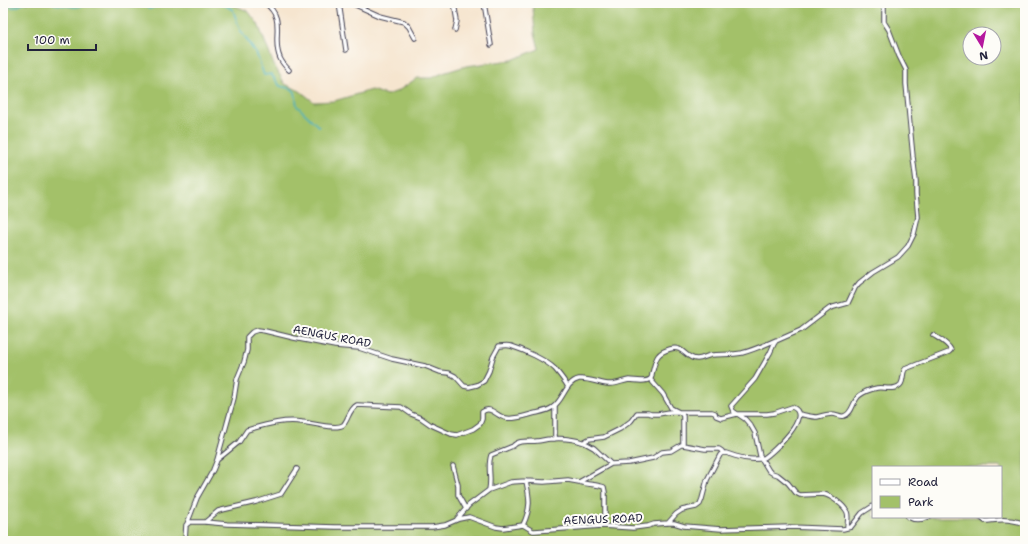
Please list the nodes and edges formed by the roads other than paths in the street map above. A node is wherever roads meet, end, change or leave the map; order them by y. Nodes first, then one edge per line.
1 (265, 3) edge
2 (339, 3) edge
3 (351, 3) edge
4 (454, 3) edge
5 (484, 3) edge
6 (884, 3) edge
7 (455, 30) dead end
8 (415, 38) dead end
9 (491, 45) dead end
10 (346, 50) dead end
11 (289, 70) dead end
12 (933, 335) dead end
13 (783, 338) junction
14 (650, 379) junction
15 (568, 387) junction
16 (555, 406) junction
17 (677, 412) junction
18 (737, 414) junction
19 (799, 414) junction
20 (555, 439) junction
21 (585, 443) junction
22 (683, 445) junction
23 (723, 453) junction
24 (762, 458) junction
25 (217, 460) junction
26 (611, 464) junction
27 (454, 466) dead end
28 (298, 469) dead end
29 (526, 481) junction
30 (580, 482) junction
31 (489, 490) junction
32 (872, 507) edge
33 (466, 509) junction
34 (910, 518) edge
35 (926, 518) edge
36 (981, 518) edge
37 (457, 519) junction
38 (205, 522) junction
39 (668, 523) junction
40 (1025, 524) edge
41 (186, 525) junction
42 (523, 525) junction
43 (602, 526) junction
44 (847, 528) junction
45 (185, 541) edge
46 (248, 541) edge
47 (332, 541) edge

1 - 11 street
2 - 10 street
3 - 8 street
4 - 7 street
5 - 9 street
6 - 13 street
12 - 19 street
13 - 14 street
13 - 18 street
14 - 15 street
14 - 17 street
15 - 16 street
15 - 25 street, AENGUS ROAD
16 - 20 street
16 - 25 street
17 - 18 street
17 - 21 street
17 - 22 street
18 - 19 street
18 - 24 street
19 - 24 street
20 - 21 street
20 - 31 street
21 - 26 street
22 - 23 street
22 - 26 street
23 - 24 street
23 - 39 street
24 - 44 street
25 - 41 street, AENGUS ROAD
26 - 30 street
27 - 33 street
28 - 38 street
29 - 30 street
29 - 31 street
29 - 42 street
30 - 43 street
31 - 33 street
32 - 44 street
33 - 37 street
34 - 35 street
36 - 40 street
37 - 38 street, AENGUS ROAD
37 - 42 street, AENGUS ROAD
38 - 41 street, AENGUS ROAD
39 - 43 street, AENGUS ROAD
39 - 44 street, AENGUS ROAD
41 - 45 street, AENGUS ROAD
42 - 43 street, AENGUS ROAD
46 - 47 street

